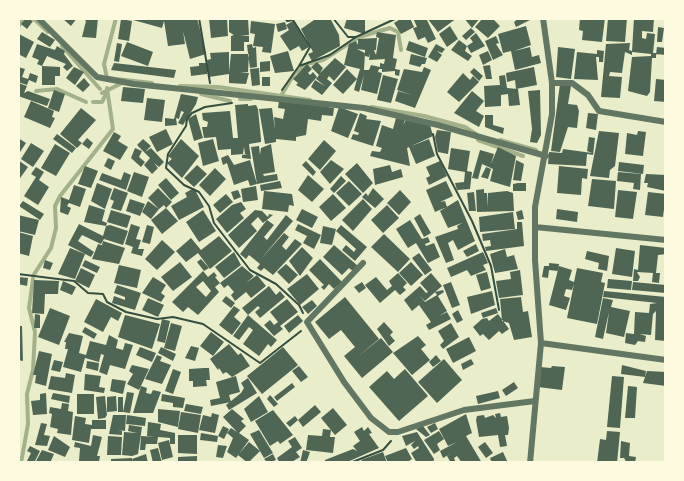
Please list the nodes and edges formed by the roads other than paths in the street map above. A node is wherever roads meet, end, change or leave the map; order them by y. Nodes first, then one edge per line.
1 (38, 18) edge
2 (543, 18) edge
3 (552, 83) junction
4 (666, 122) edge
5 (546, 156) junction
6 (535, 227) junction
7 (666, 240) edge
8 (363, 263) dead end
9 (541, 343) junction
10 (666, 360) edge
11 (536, 401) junction
12 (530, 463) edge

1 - 5 street
2 - 3 street
3 - 4 street
3 - 5 street
5 - 6 street
6 - 7 street
6 - 9 street
8 - 11 street
9 - 10 street
9 - 11 street
11 - 12 street

